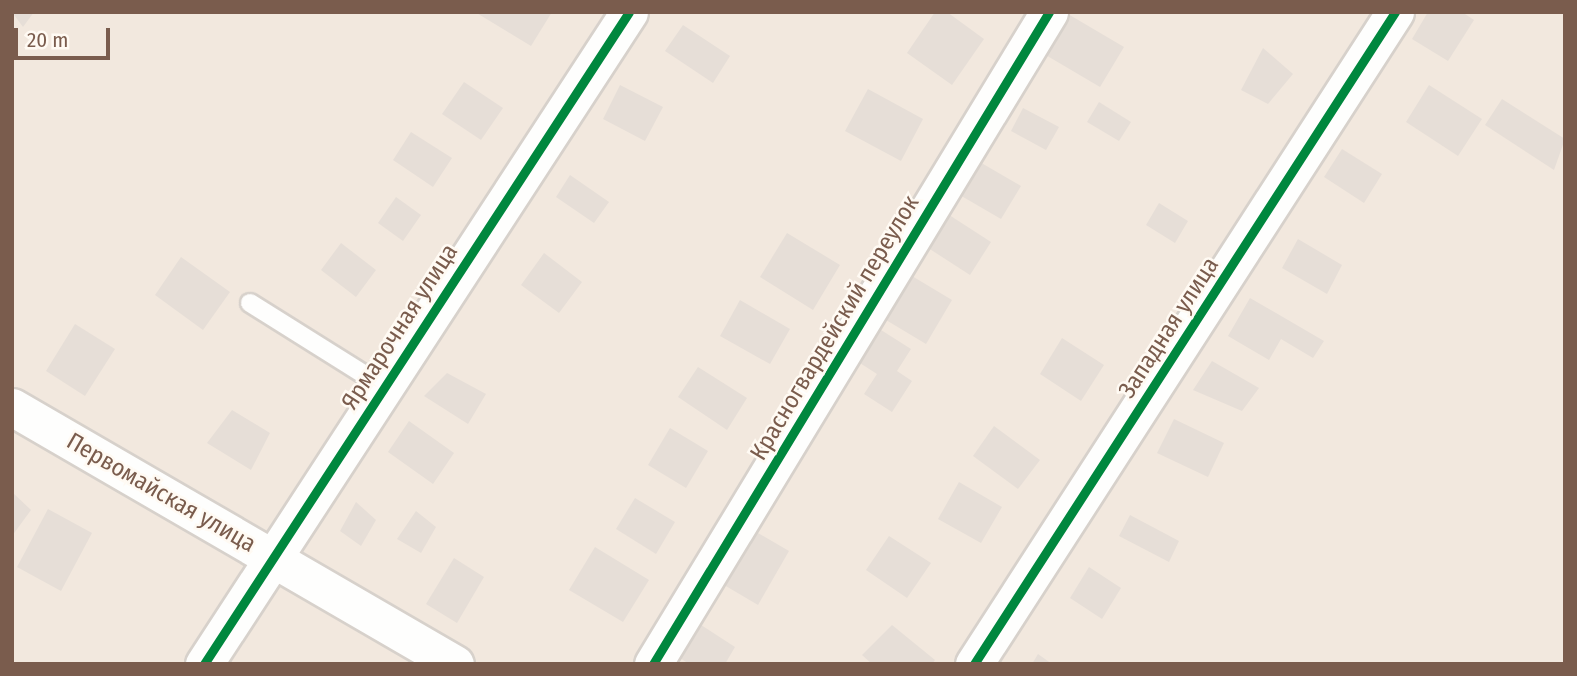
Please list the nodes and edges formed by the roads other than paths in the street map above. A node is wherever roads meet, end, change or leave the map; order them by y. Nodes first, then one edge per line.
1 (629, 12) edge
2 (1049, 12) edge
3 (1395, 12) edge
4 (250, 303) dead end
5 (384, 387) junction
6 (12, 407) edge
7 (273, 557) junction
8 (204, 664) edge
9 (455, 664) edge
10 (653, 664) edge
11 (974, 664) edge

1 - 5 street, Ярмарочная улица
2 - 10 street, Красногвардейский переулок
3 - 11 street, Западная улица
4 - 5 lane
5 - 7 street, Ярмарочная улица
6 - 7 street, Первомайская улица
7 - 8 street, Ярмарочная улица
7 - 9 street, Первомайская улица

